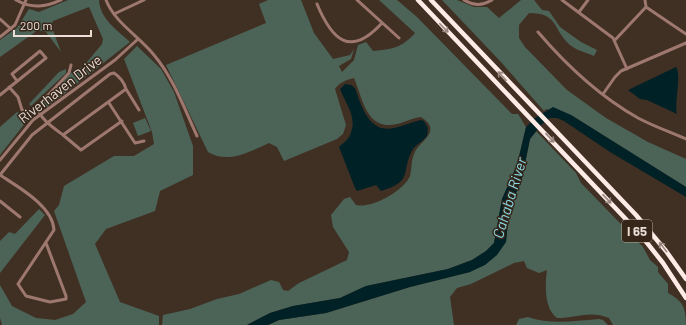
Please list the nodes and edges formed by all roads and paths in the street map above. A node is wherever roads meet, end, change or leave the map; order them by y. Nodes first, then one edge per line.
1 (16, 0) edge
2 (61, 0) edge
3 (106, 0) edge
4 (144, 0) edge
5 (356, 0) edge
6 (418, 0) edge
7 (431, 0) edge
8 (464, 0) edge
9 (492, 0) edge
10 (562, 0) edge
11 (588, 0) edge
12 (645, 0) edge
13 (25, 2) edge
14 (317, 4) dead end
15 (646, 7) junction
16 (579, 12) junction
17 (114, 14) junction
18 (0, 19) edge
19 (382, 23) junction
20 (11, 29) junction
21 (538, 32) dead end
22 (686, 34) edge
23 (0, 37) edge
24 (399, 38) dead end
25 (138, 39) junction
26 (614, 40) junction
27 (686, 43) edge
28 (71, 65) dead end
29 (627, 69) junction
30 (17, 81) junction
31 (9, 87) junction
32 (0, 88) edge
33 (126, 89) junction
34 (4, 92) junction
35 (603, 94) junction
36 (0, 95) edge
37 (109, 103) junction
38 (38, 110) junction
39 (139, 110) dead end
40 (41, 114) junction
41 (122, 121) junction
42 (47, 122) junction
43 (63, 135) junction
44 (197, 136) dead end
45 (686, 139) edge
46 (144, 141) dead end
47 (0, 160) edge
48 (0, 175) edge
49 (0, 201) edge
50 (20, 217) dead end
51 (46, 243) junction
52 (686, 279) edge
53 (686, 298) edge

1 - 13 street
2 - 13 street
3 - 17 street
4 - 17 street
5 - 19 street
6 -> 53 highway, I 65
52 -> 7 highway, I 65
8 - 9 street
10 - 16 street
11 - 16 street
12 - 15 street
13 - 20 street
14 - 19 street
15 - 22 street
15 - 26 street
16 - 26 street
17 - 25 street
18 - 20 street
19 - 24 street
20 - 23 street
21 - 35 street
25 - 40 street, Riverhaven Drive
25 - 44 street
26 - 29 street
27 - 29 street
28 - 38 street
29 - 35 street
30 - 30 street
30 - 31 street
31 - 34 street
31 - 38 street
32 - 34 street
33 - 37 street
33 - 39 street
33 - 42 street
34 - 36 street
35 - 45 street
37 - 41 street
37 - 43 street
38 - 40 street
40 - 42 street
40 - 47 street, Riverhaven Drive
41 - 43 street
41 - 46 street
42 - 43 street
42 - 48 street
48 - 51 street
49 - 50 street
51 - 51 street

